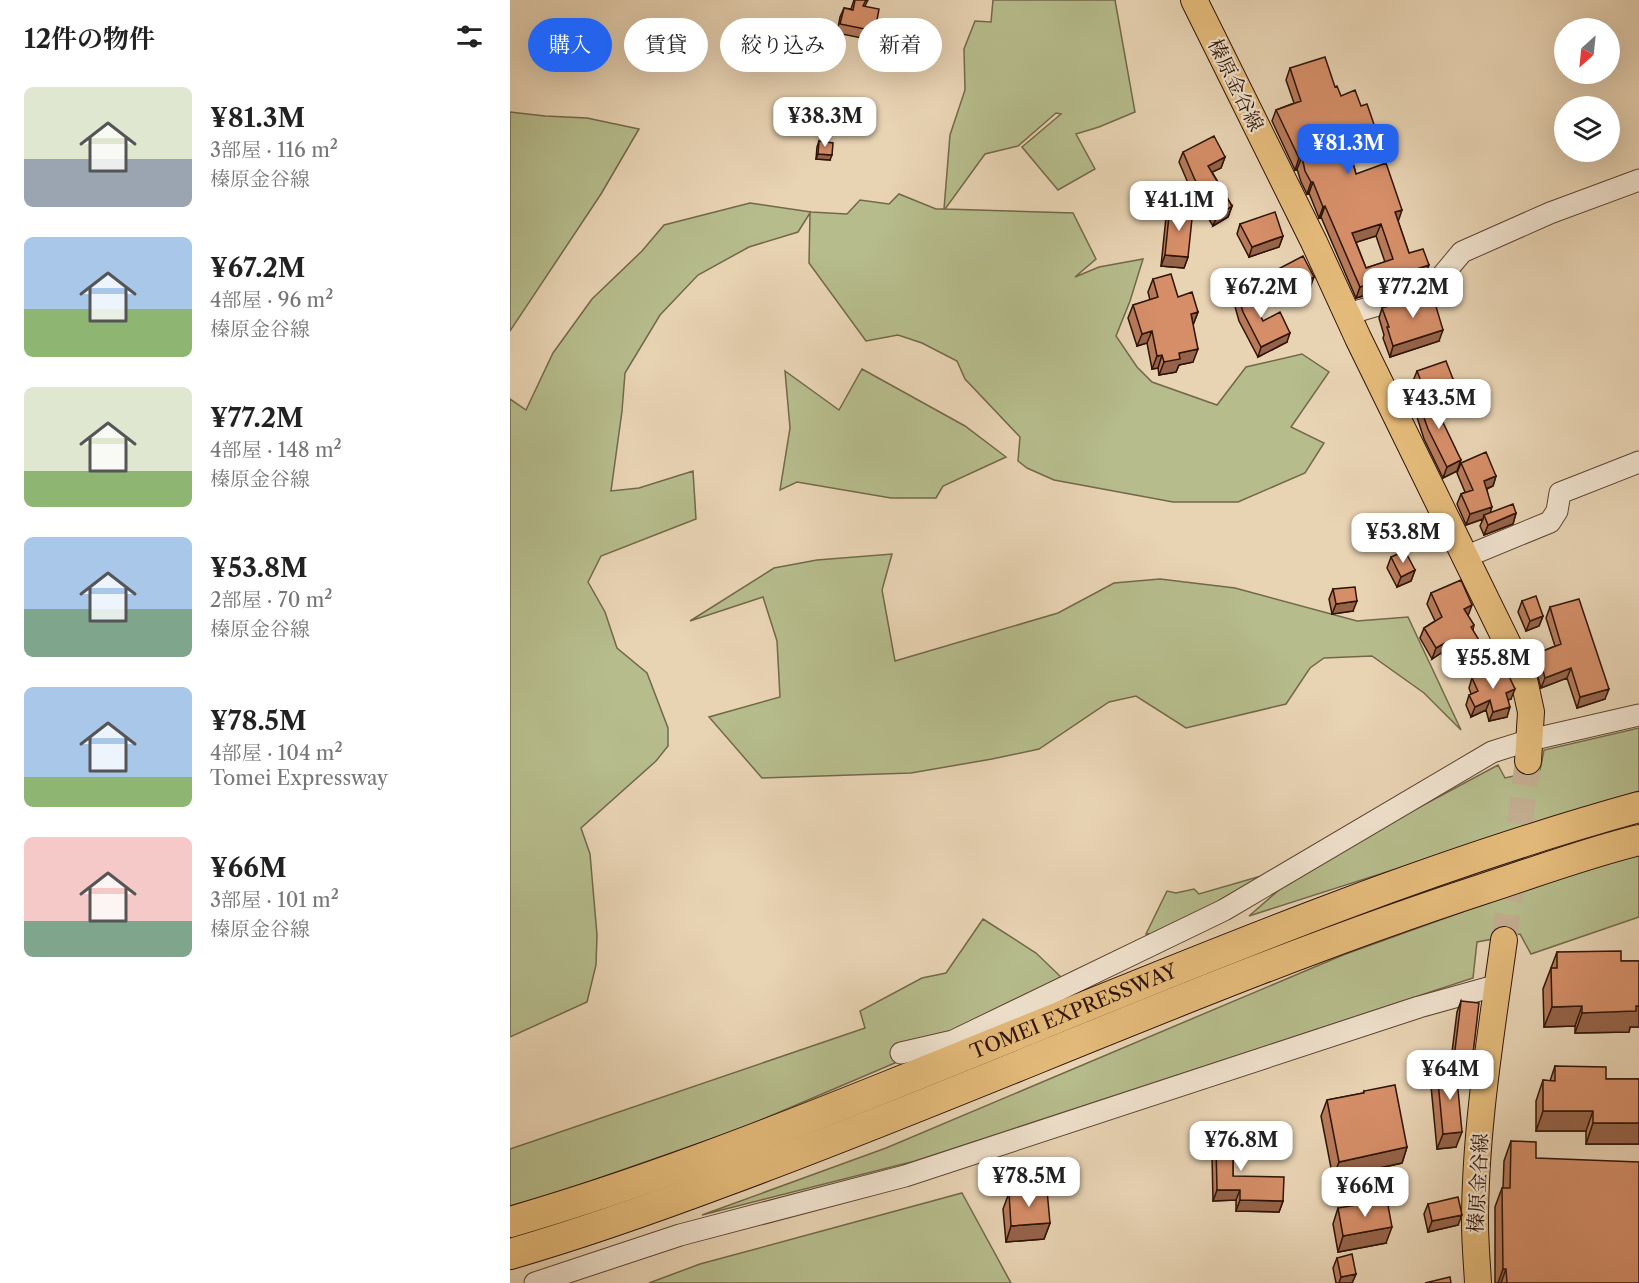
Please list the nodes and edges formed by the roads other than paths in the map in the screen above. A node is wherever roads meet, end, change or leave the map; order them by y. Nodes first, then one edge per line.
1 (1194, 0) edge
2 (1639, 180) edge
3 (1348, 314) junction
4 (1639, 462) edge
5 (1465, 557) junction
6 (1639, 715) edge
7 (1529, 750) junction
8 (1639, 807) edge
9 (1639, 840) edge
10 (1504, 940) tunnel mouth
11 (1498, 985) junction
12 (901, 1053) dead end
13 (510, 1222) edge
14 (510, 1254) edge
15 (535, 1283) edge
16 (1478, 1283) edge

1 - 3 main road, 榛原金谷線
2 - 3 street
3 - 5 main road, 榛原金谷線
4 - 5 street
5 - 7 main road, 榛原金谷線
6 - 7 street
7 - 12 street
8 - 13 highway, TOMEI EXPRESSWAY
9 - 14 highway, TOMEI EXPRESSWAY
10 - 11 main road, 榛原金谷線
11 - 15 street
11 - 16 main road, 榛原金谷線

